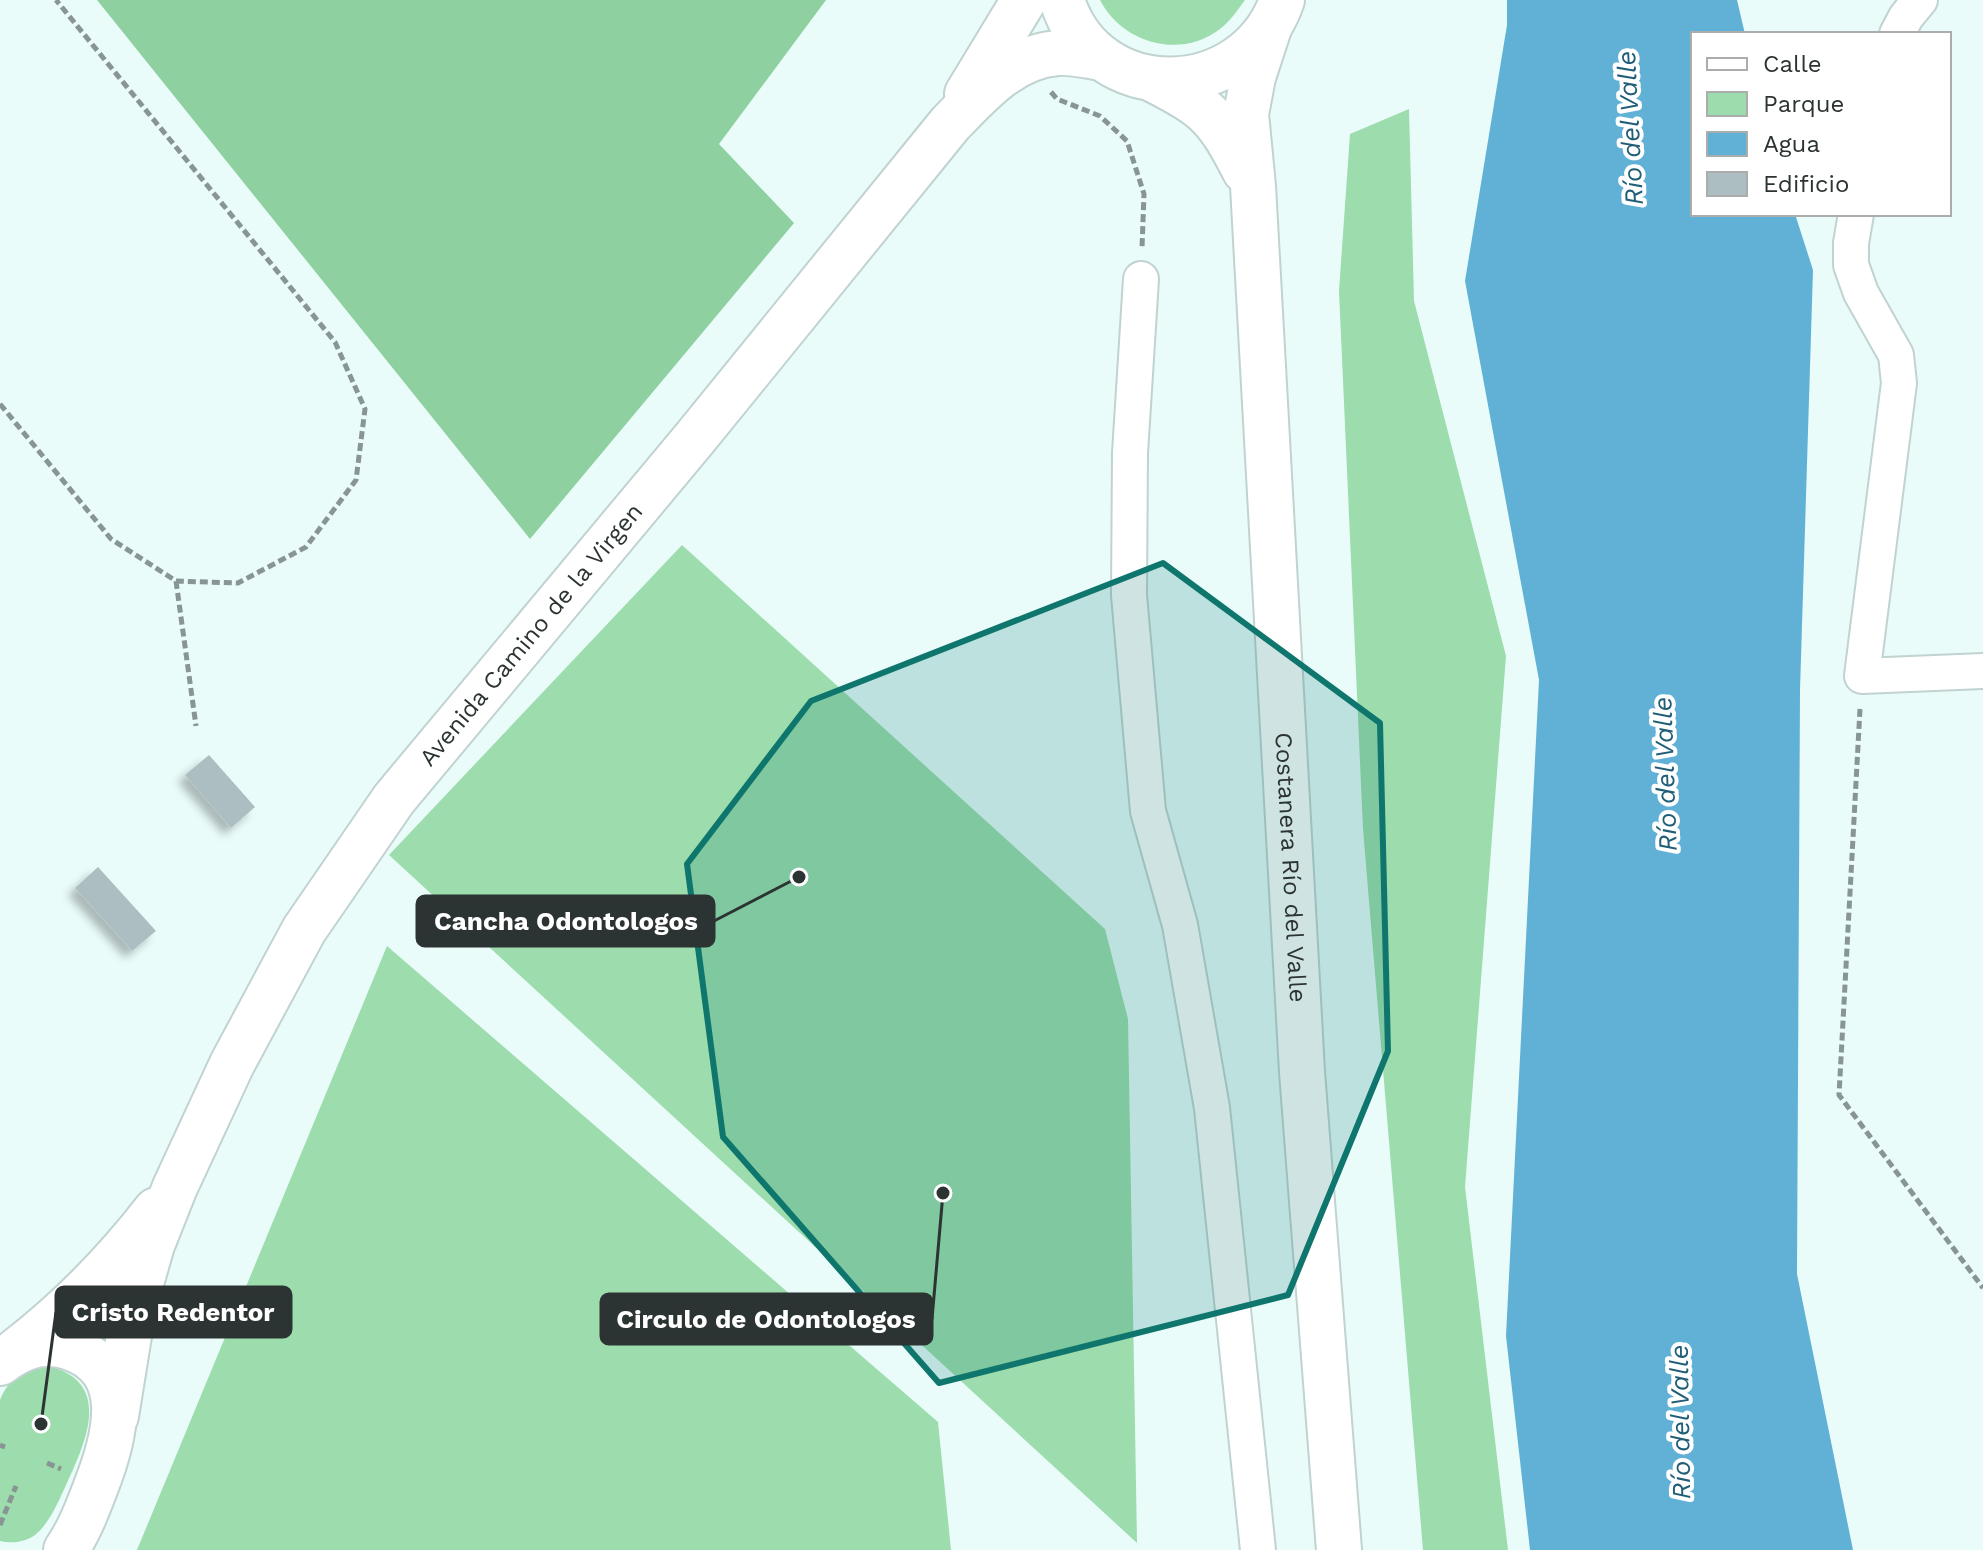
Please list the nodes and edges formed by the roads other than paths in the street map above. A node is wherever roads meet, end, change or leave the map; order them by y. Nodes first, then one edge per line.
1 (1024, 0) edge
2 (1062, 0) edge
3 (1920, 0) edge
4 (1275, 14) edge
5 (1898, 32) edge
6 (1102, 58) junction
7 (1154, 80) junction
8 (950, 124) junction
9 (1253, 186) junction
10 (1856, 216) edge
11 (1141, 279) road end
12 (1983, 671) edge
13 (175, 1187) junction
14 (8, 1357) edge
15 (116, 1416) junction
16 (66, 1550) edge
17 (1258, 1550) edge
18 (1339, 1550) edge

1 - 8 main road, Avenida Camino de la Virgen
2 - 6 main road
3 - 5 street
4 - 7 main road
4 - 9 main road, Costanera Río del Valle
6 - 7 main road, Costanera Río del Valle
6 - 8 main road, Avenida Camino de la Virgen
7 - 9 main road, Costanera Río del Valle
8 - 13 main road, Avenida Camino de la Virgen
9 - 18 main road, Costanera Río del Valle
10 - 12 street
11 - 17 street
13 - 14 main road, Avenida Camino de la Virgen
13 - 15 main road, Avenida Camino de la Virgen
14 - 15 main road
15 - 16 main road, Avenida Camino de la Virgen

